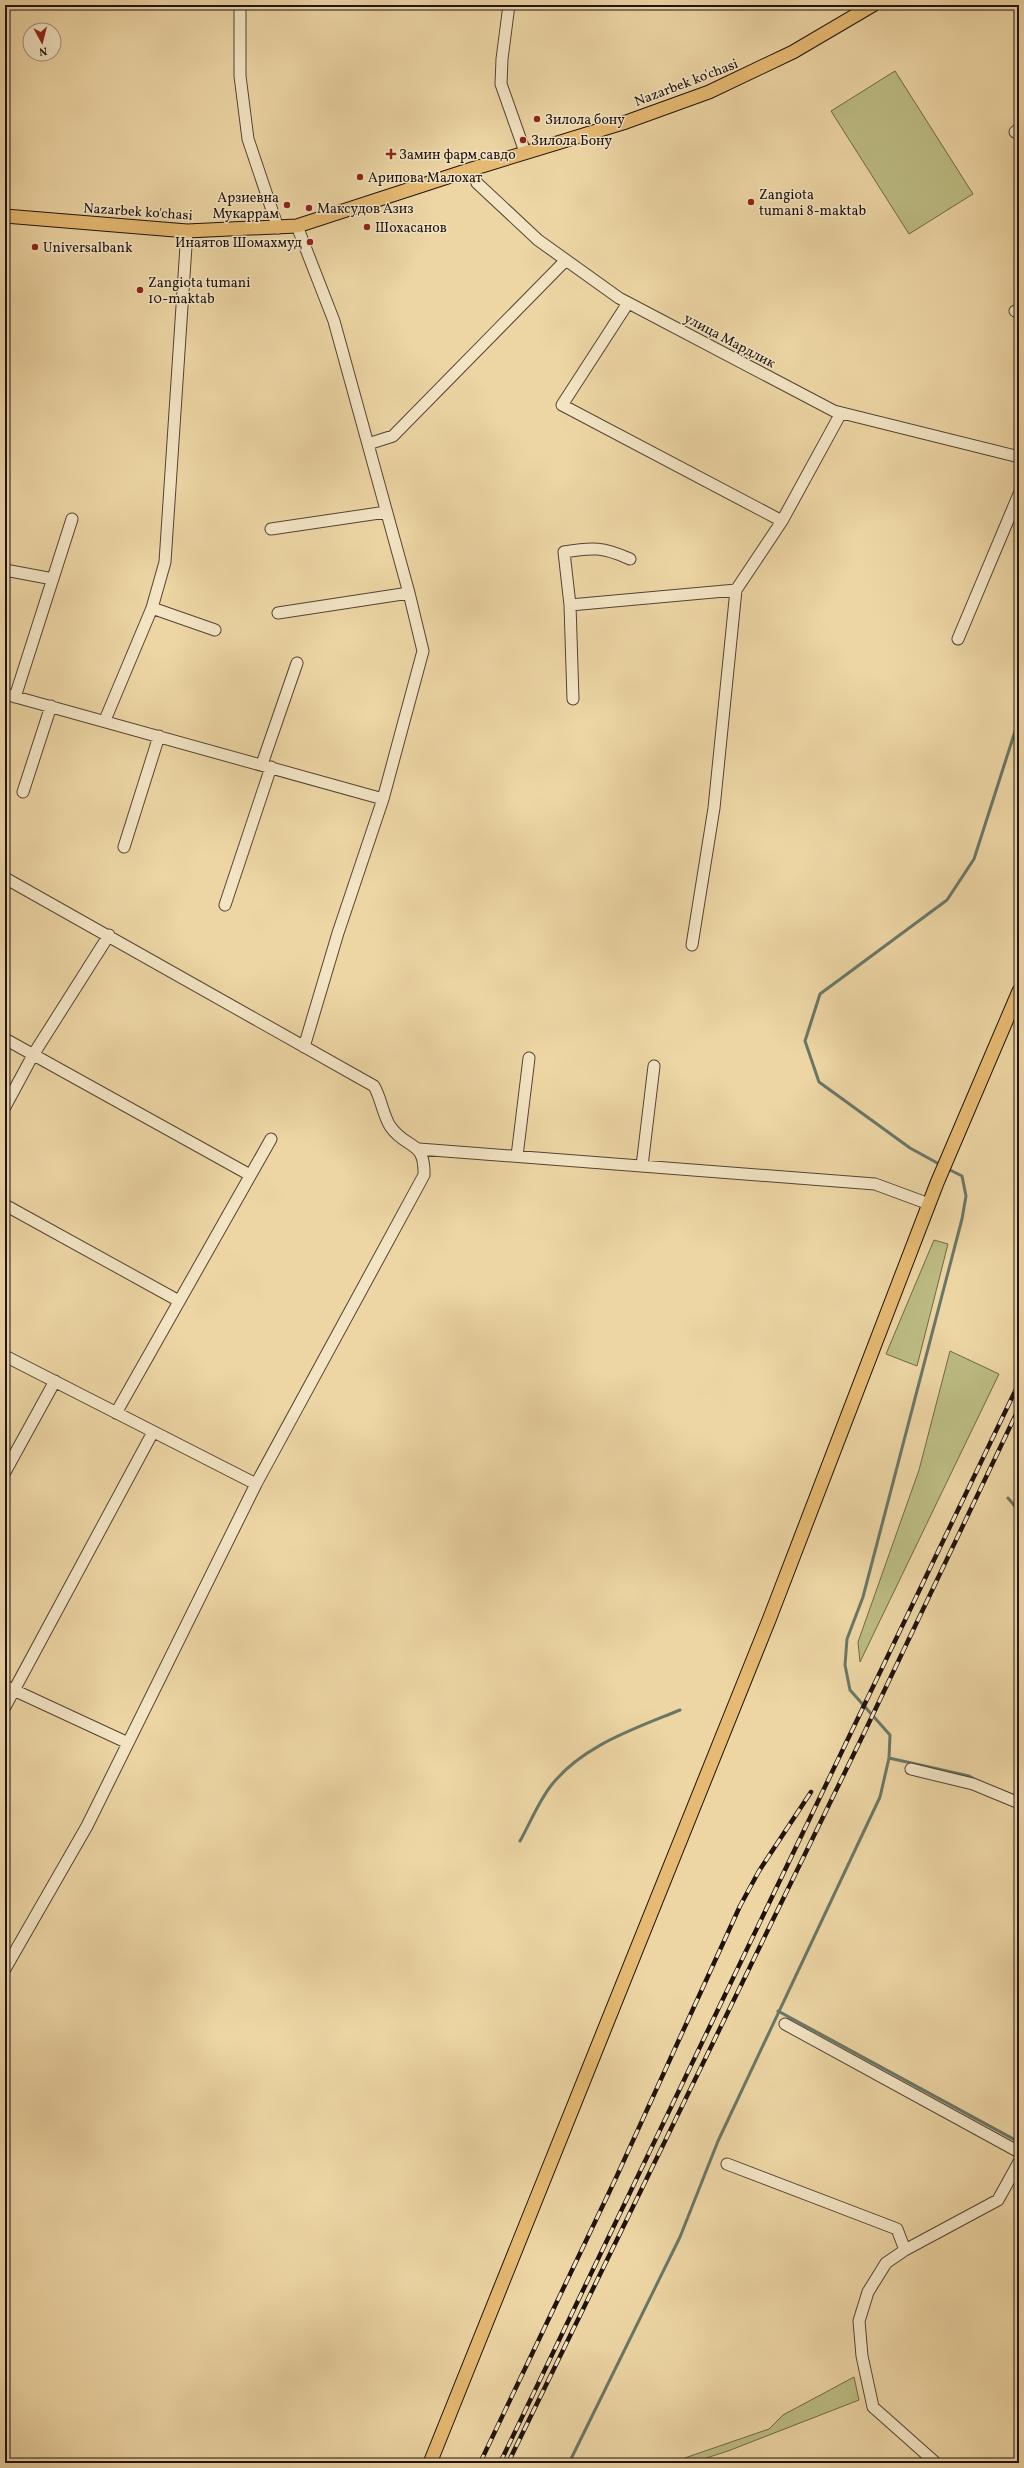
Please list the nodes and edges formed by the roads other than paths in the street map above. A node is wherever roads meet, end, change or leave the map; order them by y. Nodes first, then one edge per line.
1 (240, 5) edge
2 (509, 5) edge
3 (873, 5) edge
4 (525, 152) junction
5 (472, 169) junction
6 (5, 216) edge
7 (297, 226) junction
8 (278, 228) junction
9 (187, 231) junction
10 (565, 261) junction
11 (628, 303) junction
12 (841, 413) junction
13 (368, 444) junction
14 (1019, 457) edge
15 (1019, 494) edge
16 (386, 512) junction
17 (72, 519) dead end
18 (782, 521) junction
19 (271, 529) dead end
20 (630, 560) dead end
21 (5, 570) edge
22 (52, 579) junction
23 (736, 590) junction
24 (409, 593) junction
25 (570, 605) junction
26 (152, 608) junction
27 (278, 613) dead end
28 (215, 630) dead end
29 (958, 638) dead end
30 (297, 662) dead end
31 (10, 695) edge
32 (573, 698) dead end
33 (51, 706) junction
34 (105, 720) junction
35 (159, 736) junction
36 (266, 766) junction
37 (23, 792) dead end
38 (383, 799) junction
39 (124, 847) dead end
40 (5, 878) edge
41 (225, 905) dead end
42 (109, 935) junction
43 (692, 945) dead end
44 (1019, 991) edge
45 (5, 1039) edge
46 (304, 1047) junction
47 (33, 1055) junction
48 (529, 1058) dead end
49 (654, 1066) dead end
50 (5, 1107) edge
51 (271, 1139) dead end
52 (418, 1149) junction
53 (517, 1156) junction
54 (642, 1166) junction
55 (250, 1175) junction
56 (929, 1204) junction
57 (5, 1206) edge
58 (179, 1301) junction
59 (5, 1356) edge
60 (55, 1381) junction
61 (116, 1412) junction
62 (153, 1432) junction
63 (5, 1472) edge
64 (256, 1484) junction
65 (9, 1688) edge
66 (5, 1707) edge
67 (128, 1743) junction
68 (911, 1769) dead end
69 (1019, 1803) edge
70 (5, 1969) edge
71 (785, 2024) dead end
72 (1019, 2152) edge
73 (1019, 2162) edge
74 (727, 2164) dead end
75 (905, 2250) junction
76 (430, 2463) edge
77 (936, 2463) edge

1 - 8 street
2 - 4 street
3 - 4 main road, Nazarbek ko'chasi
4 - 5 main road, Nazarbek ko'chasi
5 - 7 main road, Nazarbek ko'chasi
5 - 10 street, улица Мардлик
6 - 9 main road, Nazarbek ko'chasi
7 - 8 main road, Nazarbek ko'chasi
7 - 13 street
8 - 9 main road, Nazarbek ko'chasi
9 - 26 street
10 - 11 street, улица Мардлик
10 - 13 street
11 - 12 street, улица Мардлик
11 - 18 street
12 - 14 street, улица Мардлик
12 - 18 street
13 - 16 street
15 - 29 street
16 - 19 street
16 - 24 street
17 - 22 street
18 - 23 street
20 - 25 street
21 - 22 street
22 - 31 street
23 - 25 street
23 - 43 street
24 - 27 street
24 - 38 street
25 - 32 street
26 - 28 street
26 - 34 street
30 - 36 street
31 - 33 street
33 - 34 street
33 - 37 street
34 - 35 street
35 - 36 street
35 - 39 street
36 - 38 street
36 - 41 street
38 - 46 street
40 - 42 street
42 - 46 street
42 - 47 street
44 - 56 main road
45 - 47 street
46 - 52 street
47 - 50 street
47 - 55 street
48 - 53 street
49 - 54 street
51 - 55 street
52 - 53 street
52 - 64 street
53 - 54 street
54 - 56 street
55 - 58 street
56 - 76 main road
57 - 58 street
58 - 61 street
59 - 60 street
60 - 61 street
60 - 63 street
61 - 62 street
62 - 64 street
62 - 65 street
64 - 67 street
65 - 66 street
65 - 67 street
67 - 70 street
68 - 69 street
71 - 72 street
73 - 75 street
74 - 75 street
75 - 77 street

